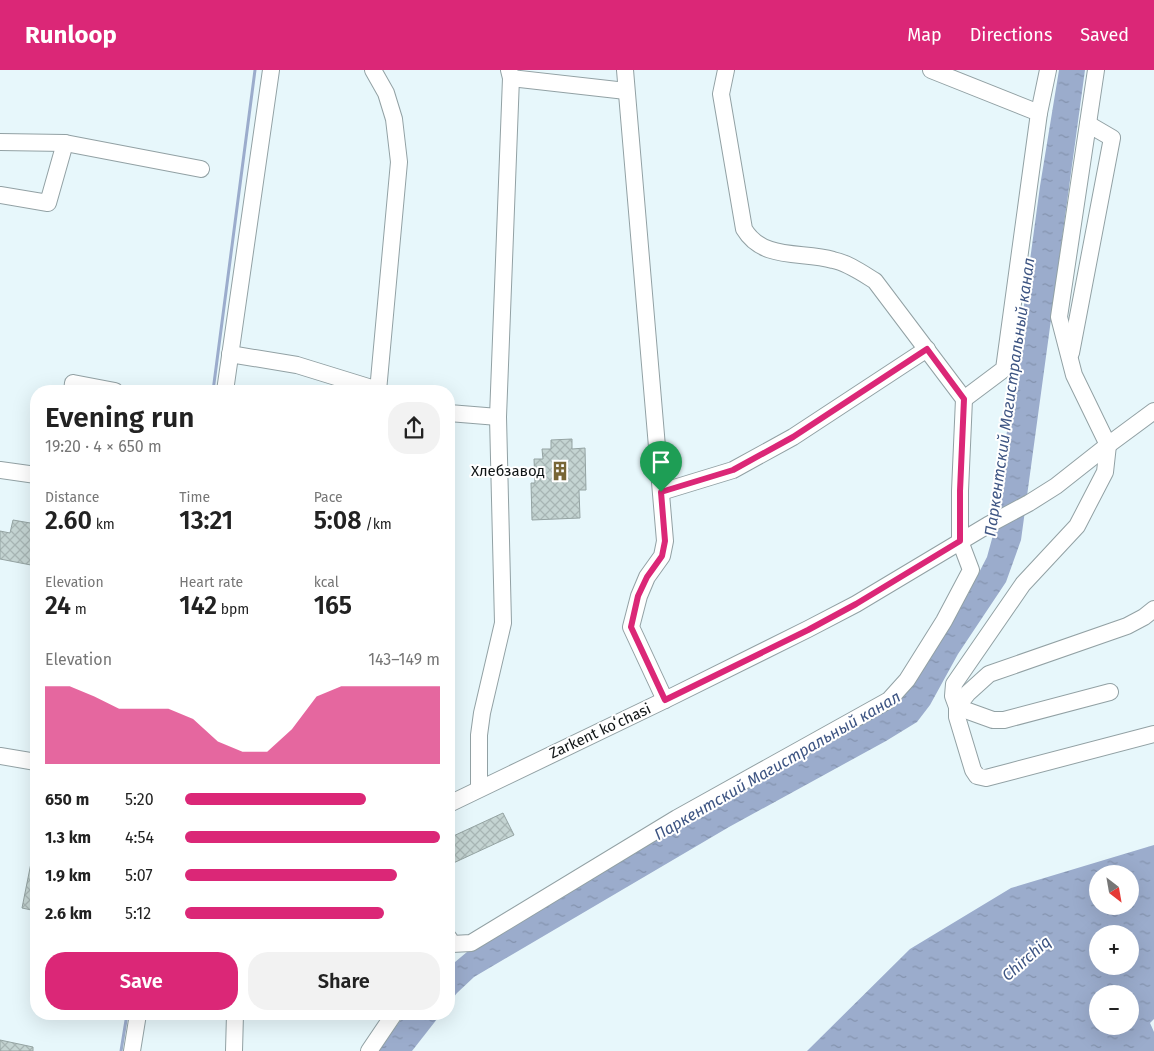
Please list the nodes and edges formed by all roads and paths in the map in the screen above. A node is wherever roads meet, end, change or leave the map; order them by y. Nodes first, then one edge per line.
1 (271, 70) edge
2 (374, 70) edge
3 (625, 70) edge
4 (726, 70) edge
5 (931, 70) edge
6 (1048, 70) edge
7 (1096, 70) edge
8 (510, 74) edge
9 (626, 91) junction
10 (1039, 113) junction
11 (1088, 124) junction
12 (0, 142) edge
13 (65, 143) junction
14 (201, 168) dead end
15 (0, 195) edge
16 (927, 349) junction
17 (230, 354) junction
18 (1070, 358) junction
19 (73, 385) edge
20 (84, 385) edge
21 (226, 385) edge
22 (359, 385) edge
23 (379, 385) edge
24 (964, 399) junction
25 (1154, 412) edge
26 (455, 413) edge
27 (498, 417) junction
28 (1108, 445) junction
29 (0, 470) edge
30 (30, 475) edge
31 (661, 492) junction
32 (960, 541) junction
33 (1154, 608) edge
34 (1110, 692) dead end
35 (665, 700) junction
36 (957, 707) junction
37 (1154, 734) edge
38 (0, 756) edge
39 (30, 761) edge
40 (479, 788) junction
41 (455, 801) edge
42 (455, 943) edge
43 (137, 1020) edge
44 (235, 1020) edge
45 (390, 1020) edge
46 (132, 1051) edge
47 (234, 1051) edge
48 (369, 1051) edge

1 - 17 street
2 - 23 street
3 - 9 street
4 - 16 street
5 - 10 street
6 - 10 street
7 - 11 street
8 - 9 street
8 - 27 street
9 - 31 street
10 - 24 street
11 - 18 street
11 - 18 street
12 - 13 street
13 - 14 street
13 - 15 street
16 - 24 street
16 - 31 street
17 - 21 street
17 - 22 street
18 - 28 street
19 - 20 street
24 - 32 street
25 - 28 street, Zarkent koʻchasi
26 - 27 street
27 - 40 street
28 - 32 street, Zarkent koʻchasi
28 - 36 street
29 - 30 street
31 - 35 street
32 - 35 street, Zarkent koʻchasi
32 - 42 street
33 - 36 street
34 - 36 street
35 - 40 street, Zarkent koʻchasi
36 - 37 street
38 - 39 street
40 - 41 street, Zarkent koʻchasi
43 - 46 street
44 - 47 street
45 - 48 street

